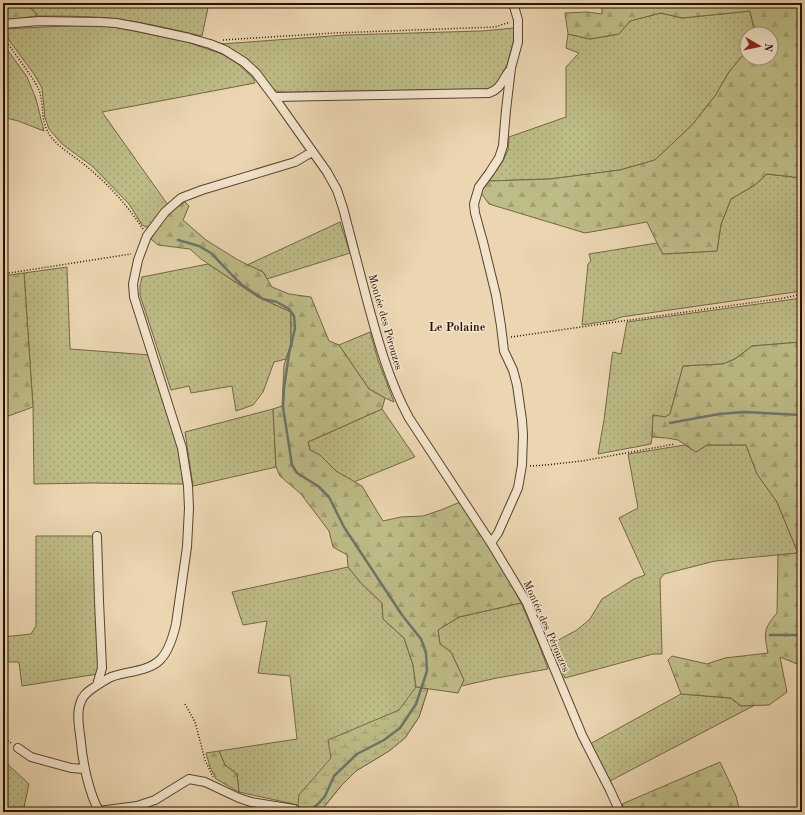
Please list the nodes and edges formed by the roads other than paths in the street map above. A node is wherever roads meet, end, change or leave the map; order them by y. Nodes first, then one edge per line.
1 (513, 3) edge
2 (3, 24) edge
3 (511, 68) junction
4 (274, 97) junction
5 (312, 152) junction
6 (98, 536) dead end
7 (491, 543) junction
8 (102, 668) junction
9 (112, 677) junction
10 (97, 685) junction
11 (18, 748) road end
12 (85, 769) junction
13 (99, 811) edge
14 (298, 812) edge
15 (620, 812) edge

1 - 3 street
2 - 4 street, Montée des Pérouzes
3 - 4 street
3 - 7 street
4 - 5 street, Montée des Pérouzes
5 - 7 street, Montée des Pérouzes
5 - 9 street
6 - 8 street
7 - 15 street, Montée des Pérouzes
8 - 9 street
8 - 10 street
9 - 10 street
10 - 12 street
11 - 12 street
12 - 13 street
13 - 14 street

